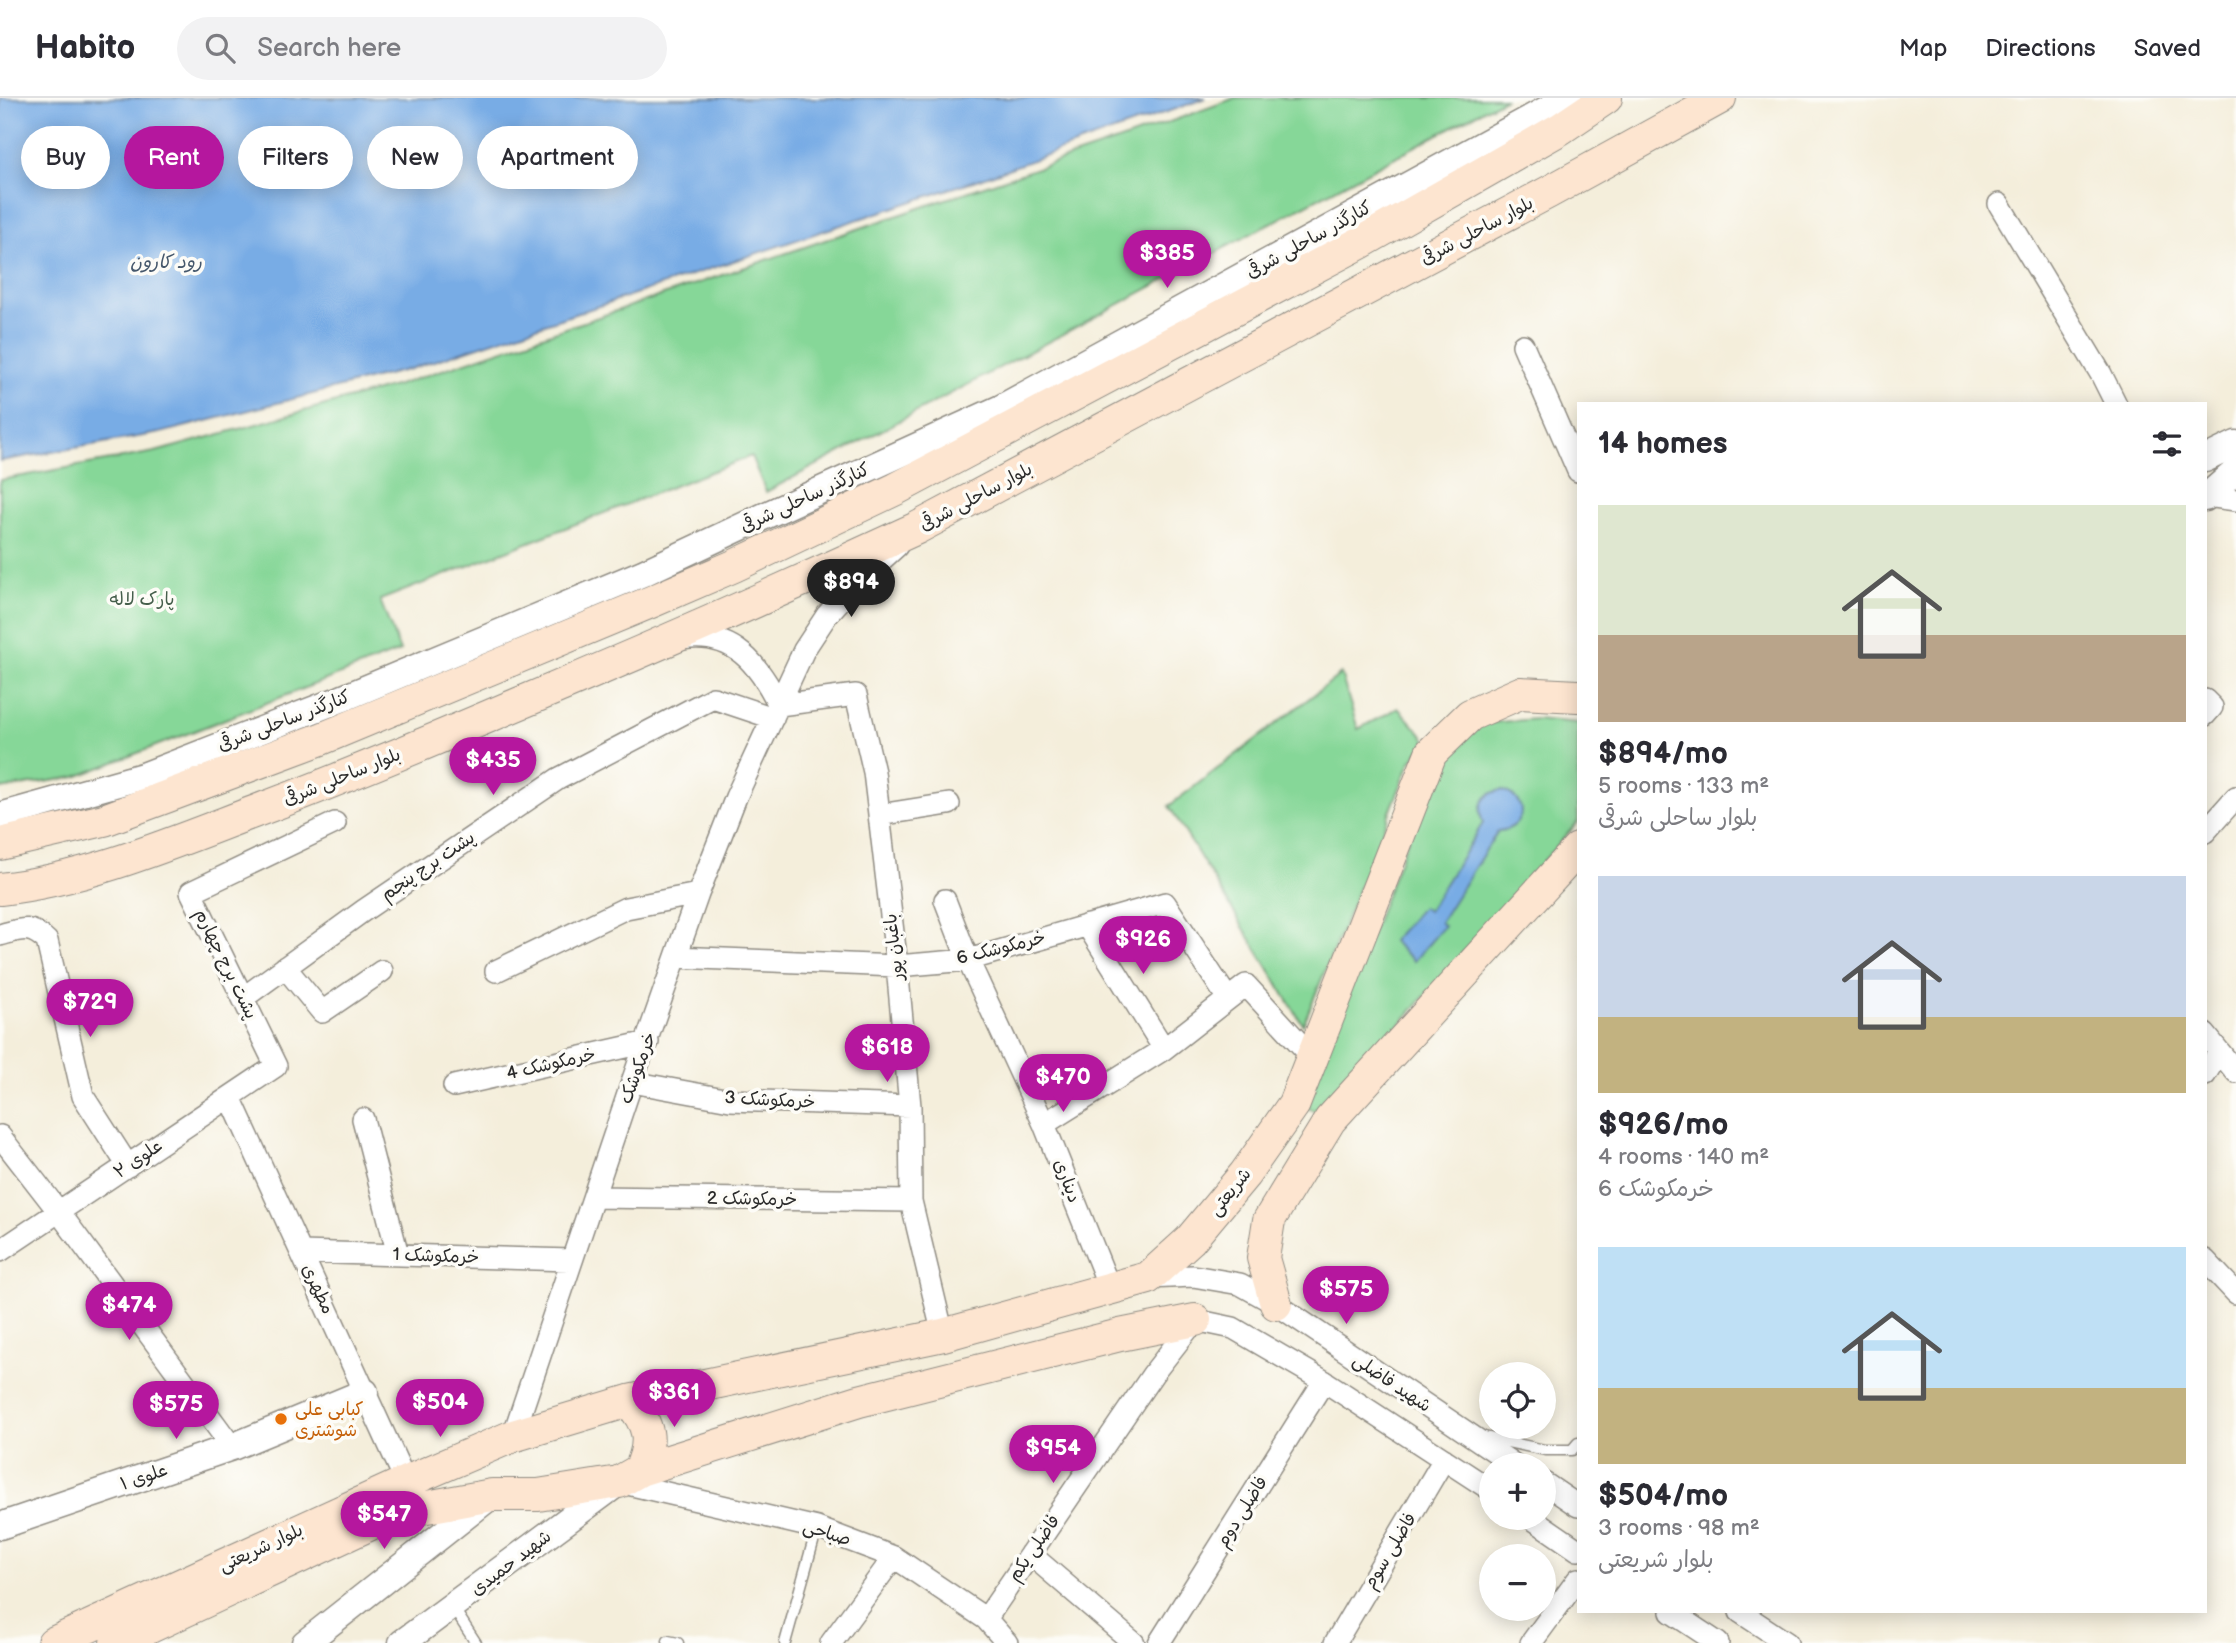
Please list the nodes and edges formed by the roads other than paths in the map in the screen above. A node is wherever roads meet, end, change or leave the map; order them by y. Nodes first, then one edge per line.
1 (1573, 98) edge
2 (1606, 98) edge
3 (1720, 98) edge
4 (1999, 204) dead end
5 (1523, 345) dead end
6 (2115, 402) edge
7 (2236, 444) edge
8 (2207, 458) edge
9 (1577, 469) edge
10 (2236, 471) edge
11 (2207, 496) edge
12 (2207, 497) edge
13 (2236, 500) edge
14 (773, 512) junction
15 (917, 528) junction
16 (784, 542) junction
17 (668, 642) junction
18 (1577, 696) edge
19 (776, 712) junction
20 (2236, 797) edge
21 (949, 804) dead end
22 (879, 815) junction
23 (0, 816) edge
24 (335, 823) dead end
25 (2207, 830) edge
26 (0, 844) edge
27 (1577, 850) edge
28 (0, 888) edge
29 (698, 894) junction
30 (945, 900) dead end
31 (1087, 925) junction
32 (0, 935) edge
33 (676, 957) junction
34 (968, 960) junction
35 (897, 966) junction
36 (285, 967) junction
37 (382, 971) dead end
38 (496, 971) dead end
39 (243, 998) junction
40 (1228, 999) junction
41 (2207, 1037) edge
42 (648, 1042) junction
43 (1164, 1049) junction
44 (2219, 1052) junction
45 (1312, 1056) junction
46 (276, 1066) joint
47 (2207, 1072) edge
48 (2236, 1072) edge
49 (632, 1082) junction
50 (454, 1086) dead end
51 (230, 1097) junction
52 (910, 1106) junction
53 (363, 1119) dead end
54 (1045, 1124) junction
55 (0, 1136) edge
56 (128, 1166) junction
57 (594, 1197) junction
58 (911, 1201) junction
59 (59, 1212) junction
60 (0, 1251) edge
61 (301, 1252) junction
62 (398, 1255) junction
63 (571, 1260) junction
64 (2207, 1262) edge
65 (1148, 1278) junction
66 (1110, 1289) junction
67 (2236, 1293) edge
68 (1276, 1304) junction
69 (1195, 1320) junction
70 (943, 1335) junction
71 (1120, 1335) junction
72 (1153, 1374) junction
73 (1324, 1381) junction
74 (365, 1392) junction
75 (629, 1401) junction
76 (1468, 1434) junction
77 (503, 1441) junction
78 (1577, 1444) edge
79 (232, 1447) junction
80 (1497, 1453) edge
81 (1444, 1458) junction
82 (630, 1476) junction
83 (406, 1482) junction
84 (1479, 1482) edge
85 (1556, 1491) edge
86 (492, 1495) junction
87 (1577, 1505) edge
88 (0, 1526) edge
89 (817, 1528) junction
90 (1549, 1530) edge
91 (1577, 1549) edge
92 (1030, 1554) junction
93 (894, 1557) junction
94 (1577, 1580) edge
95 (452, 1606) junction
96 (1673, 1613) edge
97 (1742, 1613) edge
98 (986, 1619) junction
99 (53, 1643) edge
100 (116, 1643) edge
101 (305, 1643) edge
102 (402, 1643) edge
103 (476, 1643) edge
104 (785, 1643) edge
105 (831, 1643) edge
106 (1007, 1643) edge
107 (1134, 1643) edge
108 (1159, 1643) edge
109 (1335, 1643) edge
110 (1531, 1643) edge
111 (1718, 1643) edge
112 (1787, 1643) edge

1 - 14 street, کنارگذر ساحلی شرقی
2 - 16 main road
3 - 15 main road, بلوار ساحلی شرقی
4 - 6 street
5 - 9 street
7 - 8 street
10 - 11 street
12 - 13 street
14 - 16 street
14 - 23 street, کنارگذر ساحلی شرقی
15 - 17 main road, بلوار ساحلی شرقی
15 - 19 street, خرمکوشک
16 - 26 main road
17 - 19 street
17 - 28 main road, بلوار ساحلی شرقی
18 - 45 main road, شریعتی
19 - 22 street, باغبان پور
19 - 29 street, خرمکوشک
19 - 36 street, پشت برج پنجم
20 - 25 street
21 - 22 street
22 - 35 street, باغبان پور
24 - 39 street, پشت برج چهارم
27 - 68 main road
29 - 33 street, خرمکوشک
29 - 38 street
30 - 34 street, دیناری
31 - 34 street, خرمکوشک 6
31 - 40 street, خرمکوشک 6
31 - 43 street
32 - 56 street
33 - 35 street, خرمکوشک 6
33 - 42 street, خرمکوشک
34 - 35 street, خرمکوشک 6
34 - 54 street, دیناری
35 - 52 street, باغبان پور
36 - 37 street
36 - 39 street, پشت برج پنجم
39 - 46 street, پشت برج چهارم
40 - 43 street
40 - 45 street
41 - 44 street
42 - 49 street, خرمکوشک
42 - 50 street, خرمکوشک 4
43 - 54 street
44 - 47 street
44 - 48 street
45 - 65 main road, شریعتی
46 - 51 street, علوی ۲
49 - 52 street, خرمکوشک 3
49 - 57 street, خرمکوشک
51 - 56 street, علوی ۲
51 - 61 street, مطهری
52 - 58 street, باغبان پور
53 - 62 street
54 - 66 street, دیناری
55 - 59 street
56 - 59 street, علوی ۲
57 - 58 street, خرمکوشک 2
57 - 63 street, خرمکوشک
58 - 70 street, باغبان پور
59 - 60 street, علوی ۲
59 - 79 street
61 - 62 street, خرمکوشک 1
61 - 74 street, مطهری
62 - 63 street, خرمکوشک 1
63 - 77 street, خرمکوشک
64 - 67 street
65 - 66 main road, شریعتی
65 - 68 street, شهید فاضلی
66 - 70 main road, شریعتی
68 - 76 street, شهید فاضلی
69 - 71 main road
69 - 72 street, فاضلی یکم
69 - 73 street, شهید فاضلی
70 - 75 main road, شریعتی
71 - 72 street
71 - 82 main road
72 - 92 street, فاضلی یکم
73 - 81 street, شهید فاضلی
73 - 108 street, فاضلی دوم
74 - 79 street, علوی ۱
74 - 83 street, مطهری
75 - 77 main road, بلوار شریعتی
75 - 82 main road
76 - 78 lane
76 - 80 street, شهید فاضلی
77 - 83 main road, بلوار شریعتی
77 - 86 main road
79 - 88 street, علوی ۱
81 - 84 street, شهید فاضلی
81 - 109 street, فاضلی سوم
82 - 86 main road, بلوار شریعتی
82 - 89 street, صباحی
82 - 95 street, شهید حمیدی
83 - 99 main road, بلوار شریعتی
85 - 87 street
86 - 100 main road, بلوار شریعتی
86 - 101 street
89 - 93 street, صباحی
89 - 104 lane
90 - 91 street
92 - 98 street, فاضلی یکم
92 - 107 street
93 - 98 street, صباحی
93 - 105 street
94 - 110 street
95 - 102 street, شهید حمیدی
95 - 103 lane
96 - 111 street
97 - 112 street
98 - 106 street, صباحی

